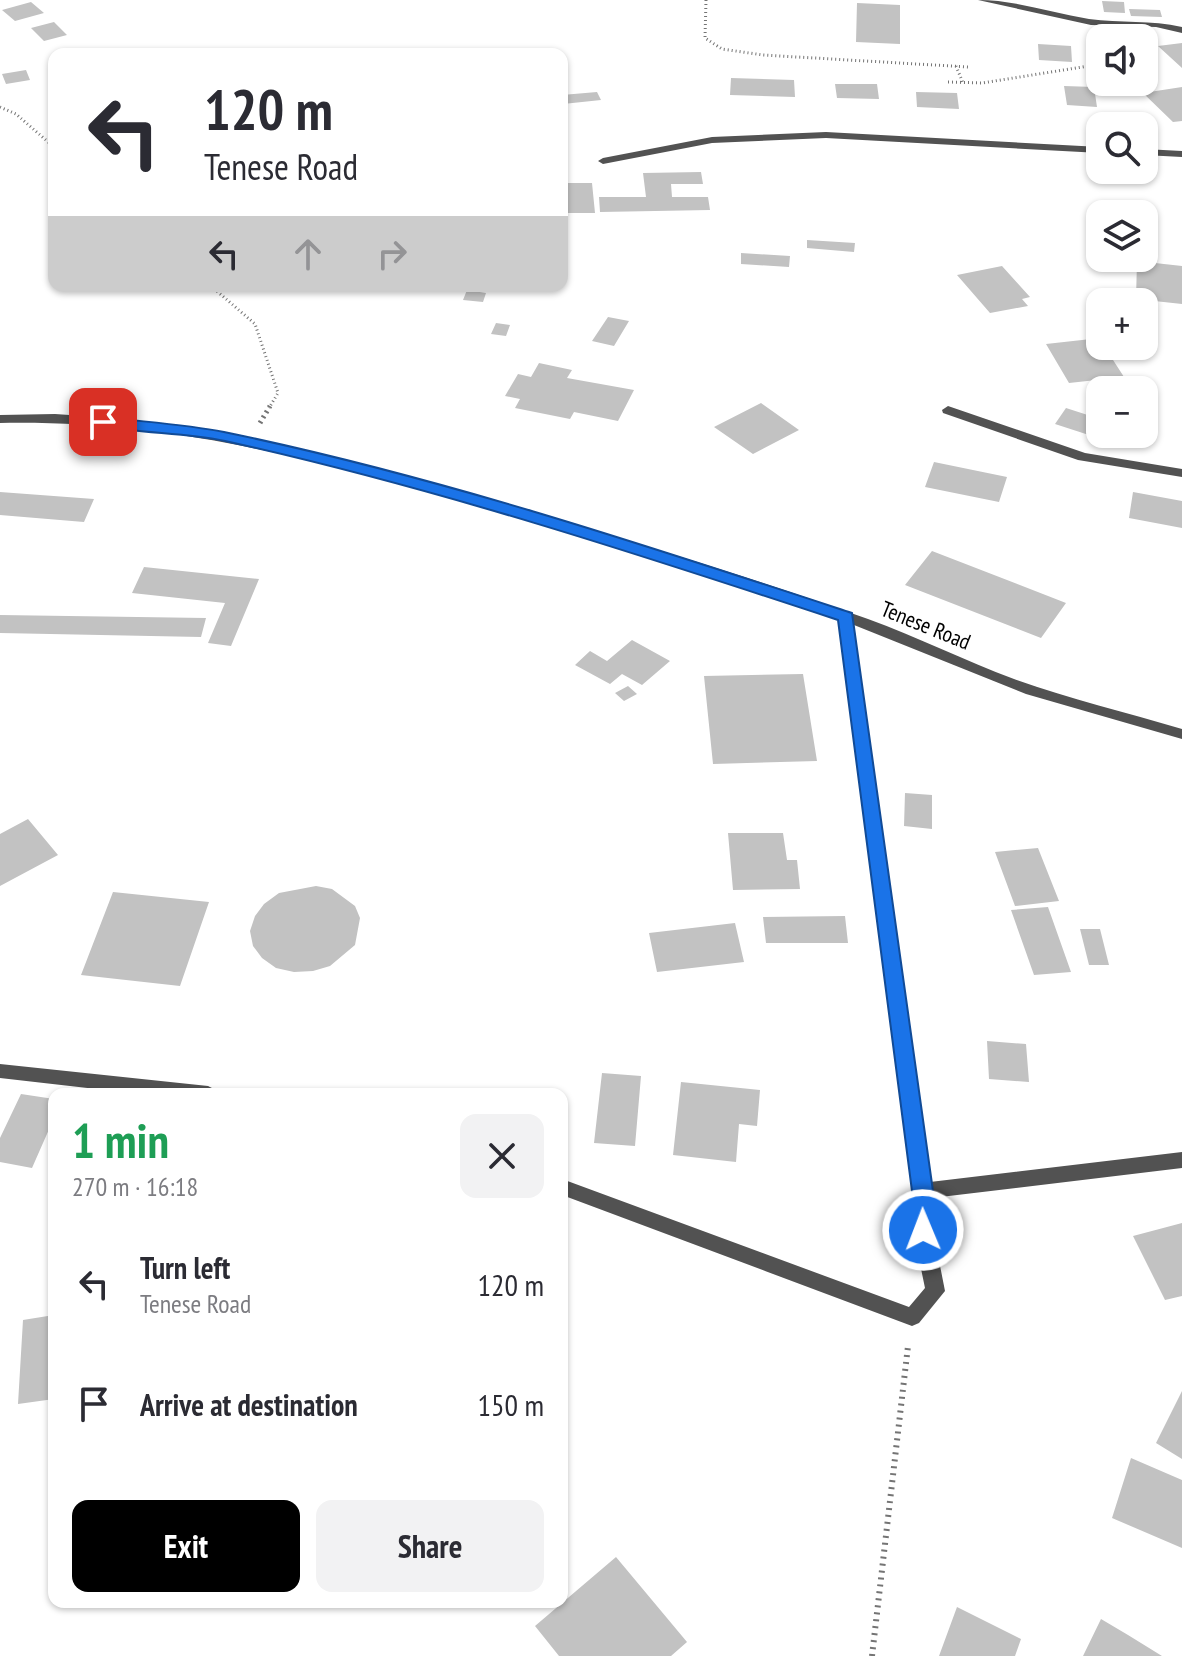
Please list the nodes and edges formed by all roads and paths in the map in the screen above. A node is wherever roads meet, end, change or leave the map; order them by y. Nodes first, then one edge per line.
1 (706, 0) edge
2 (983, 0) edge
3 (1091, 22) junction
4 (1182, 30) edge
5 (956, 66) junction
6 (968, 67) dead end
7 (948, 82) dead end
8 (963, 83) junction
9 (0, 107) edge
10 (48, 142) edge
11 (1086, 149) edge
12 (1158, 153) edge
13 (1182, 154) edge
14 (603, 161) dead end
15 (218, 292) edge
16 (948, 410) dead end
17 (0, 419) edge
18 (248, 442) junction
19 (1182, 473) edge
20 (846, 617) junction
21 (1182, 734) edge
22 (0, 1071) edge
23 (154, 1088) edge
24 (1182, 1160) edge
25 (568, 1189) edge
26 (922, 1191) junction
27 (912, 1317) junction
28 (872, 1656) edge

1 - 5 path
2 - 3 street
3 - 4 street
3 - 8 path
5 - 6 path
5 - 8 path
7 - 8 path
9 - 10 path
11 - 14 street
12 - 13 street
15 - 18 path
16 - 19 street
17 - 18 street, Tenese Road
18 - 20 street, Tenese Road
20 - 21 street, Tenese Road
20 - 26 street
22 - 23 street
24 - 26 street
25 - 27 street
26 - 27 street
27 - 28 path

